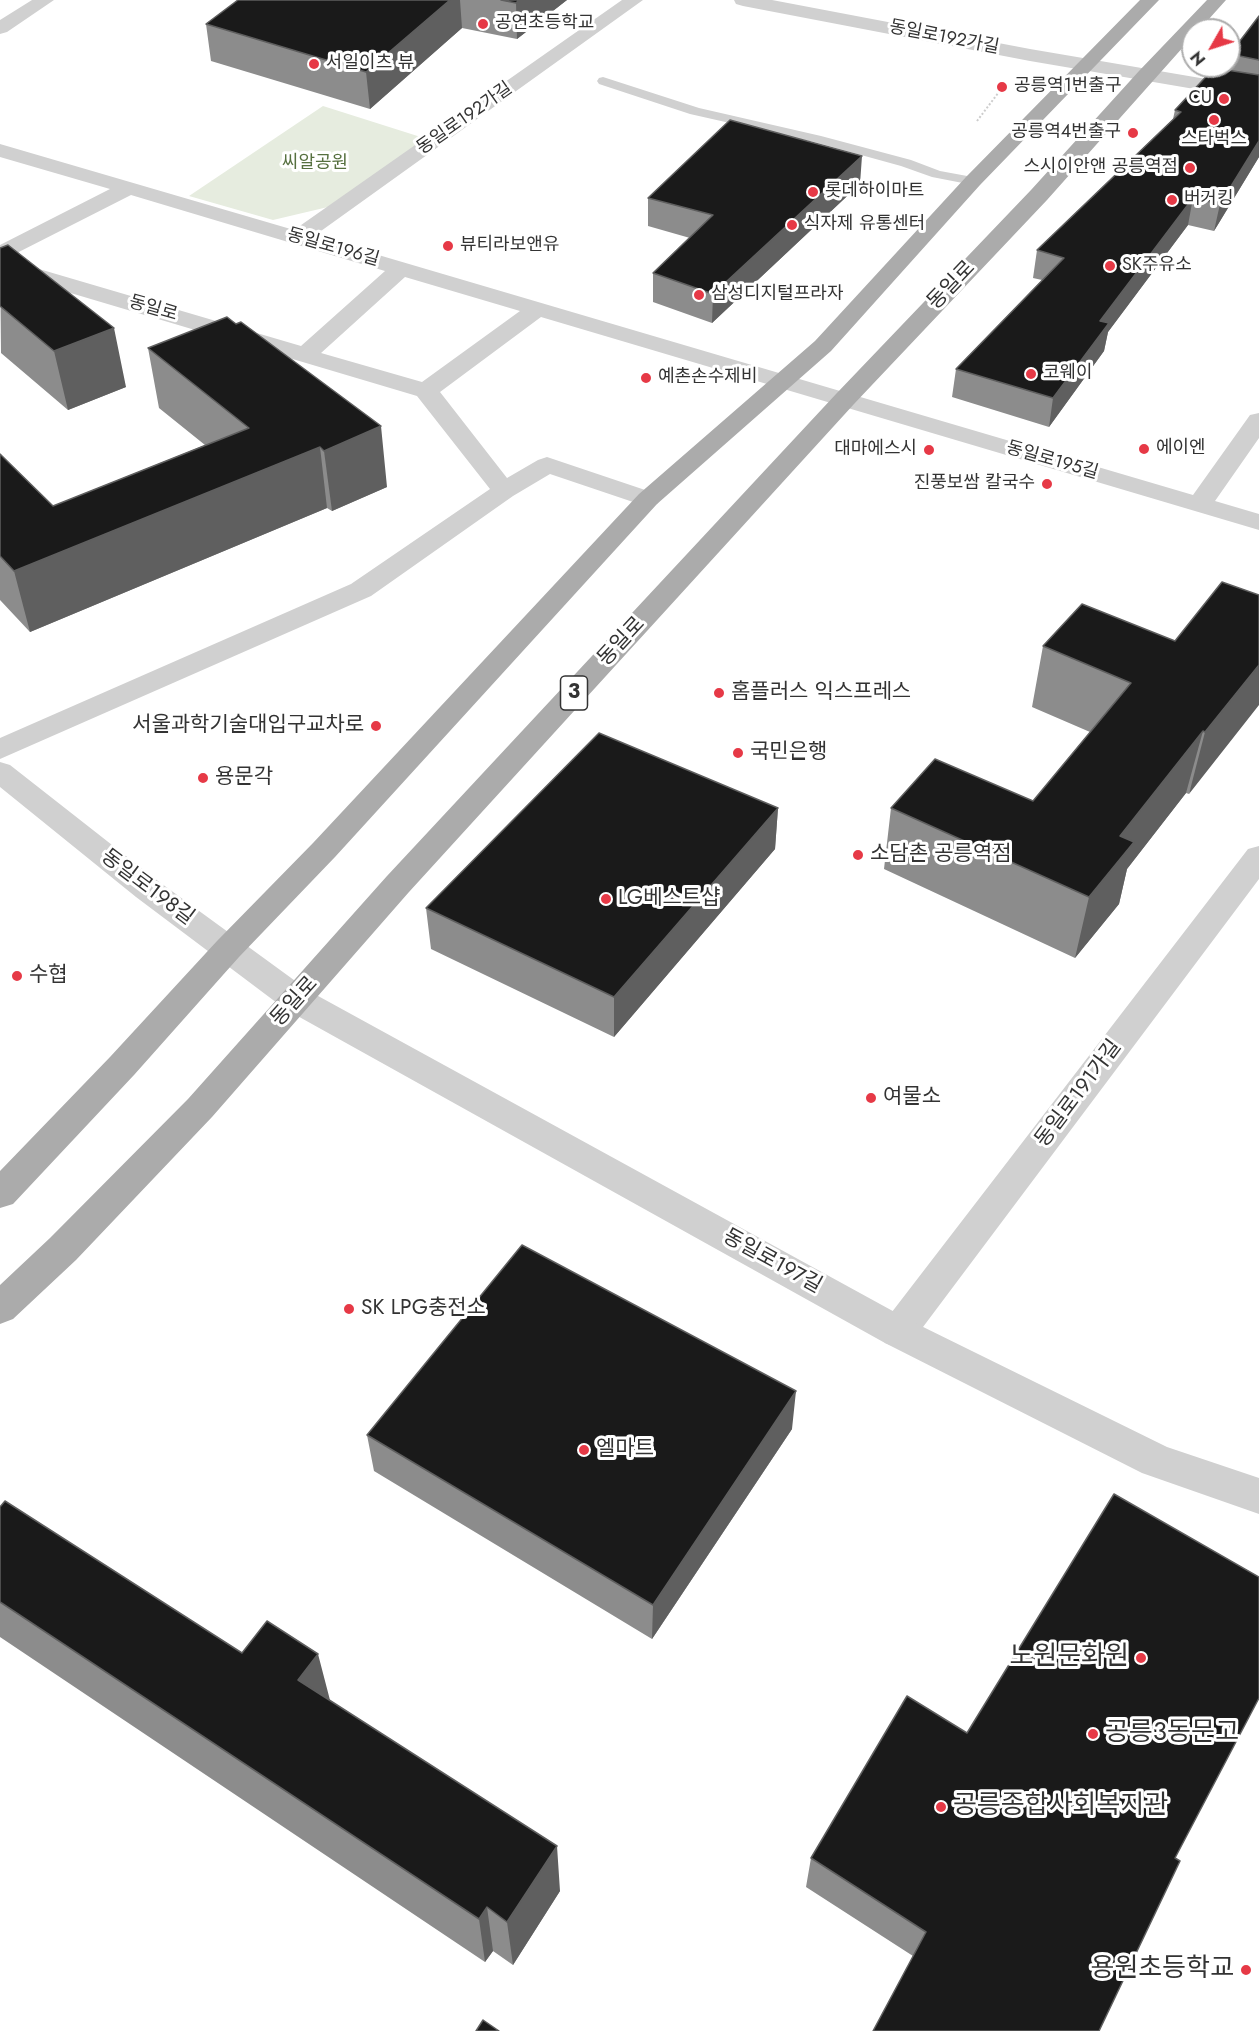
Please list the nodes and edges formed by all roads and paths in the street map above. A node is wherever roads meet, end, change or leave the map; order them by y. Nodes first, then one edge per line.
1 (45, 0) edge
2 (634, 0) edge
3 (743, 0) edge
4 (1150, 0) edge
5 (1217, 0) edge
6 (0, 28) edge
7 (1089, 65) junction
8 (1146, 75) junction
9 (603, 81) dead end
10 (1006, 82) dead end
11 (1259, 94) edge
12 (976, 122) dead end
13 (0, 150) edge
14 (973, 181) junction
15 (129, 188) junction
16 (297, 238) junction
17 (0, 254) edge
18 (0, 264) edge
19 (401, 268) junction
20 (537, 309) junction
21 (305, 355) junction
22 (784, 382) junction
23 (426, 391) junction
24 (845, 399) junction
25 (1259, 420) edge
26 (504, 491) junction
27 (648, 499) junction
28 (1199, 504) junction
29 (1259, 522) edge
30 (0, 749) edge
31 (0, 772) edge
32 (1259, 857) edge
33 (228, 949) junction
34 (297, 1000) junction
35 (0, 1194) edge
36 (63, 1249) junction
37 (0, 1308) edge
38 (0, 1329) edge
39 (898, 1332) junction
40 (1259, 1496) edge

1 - 6 street
2 - 16 street, 동일로192가길
3 - 7 street, 동일로192가길
4 - 7 main road
5 - 8 main road, 동일로 / 3
7 - 8 street, 동일로192가길
7 - 14 main road
8 - 11 street, 동일로192가길
8 - 24 main road, 동일로 / 3
9 - 14 lane
10 - 12 path
13 - 15 street, 동일로196길
14 - 22 main road
15 - 16 street, 동일로196길
15 - 17 street
16 - 19 street, 동일로196길
18 - 21 street, 동일로
19 - 20 street, 동일로196길
19 - 21 street
20 - 22 street, 동일로196길
20 - 23 street
21 - 23 street, 동일로
22 - 24 street, 동일로196길
22 - 27 main road
23 - 26 street
24 - 28 street, 동일로195길
24 - 34 main road, 동일로 / 3
25 - 28 street
26 - 27 street
26 - 30 street
27 - 33 main road
28 - 29 street, 동일로195길
31 - 33 street, 동일로198길
32 - 39 street, 동일로191가길
33 - 34 street, 동일로198길
33 - 35 main road
34 - 36 main road, 동일로 / 3
34 - 39 street, 동일로197길
36 - 37 main road, 동일로 / 3
36 - 38 main road
39 - 40 street, 동일로197길

